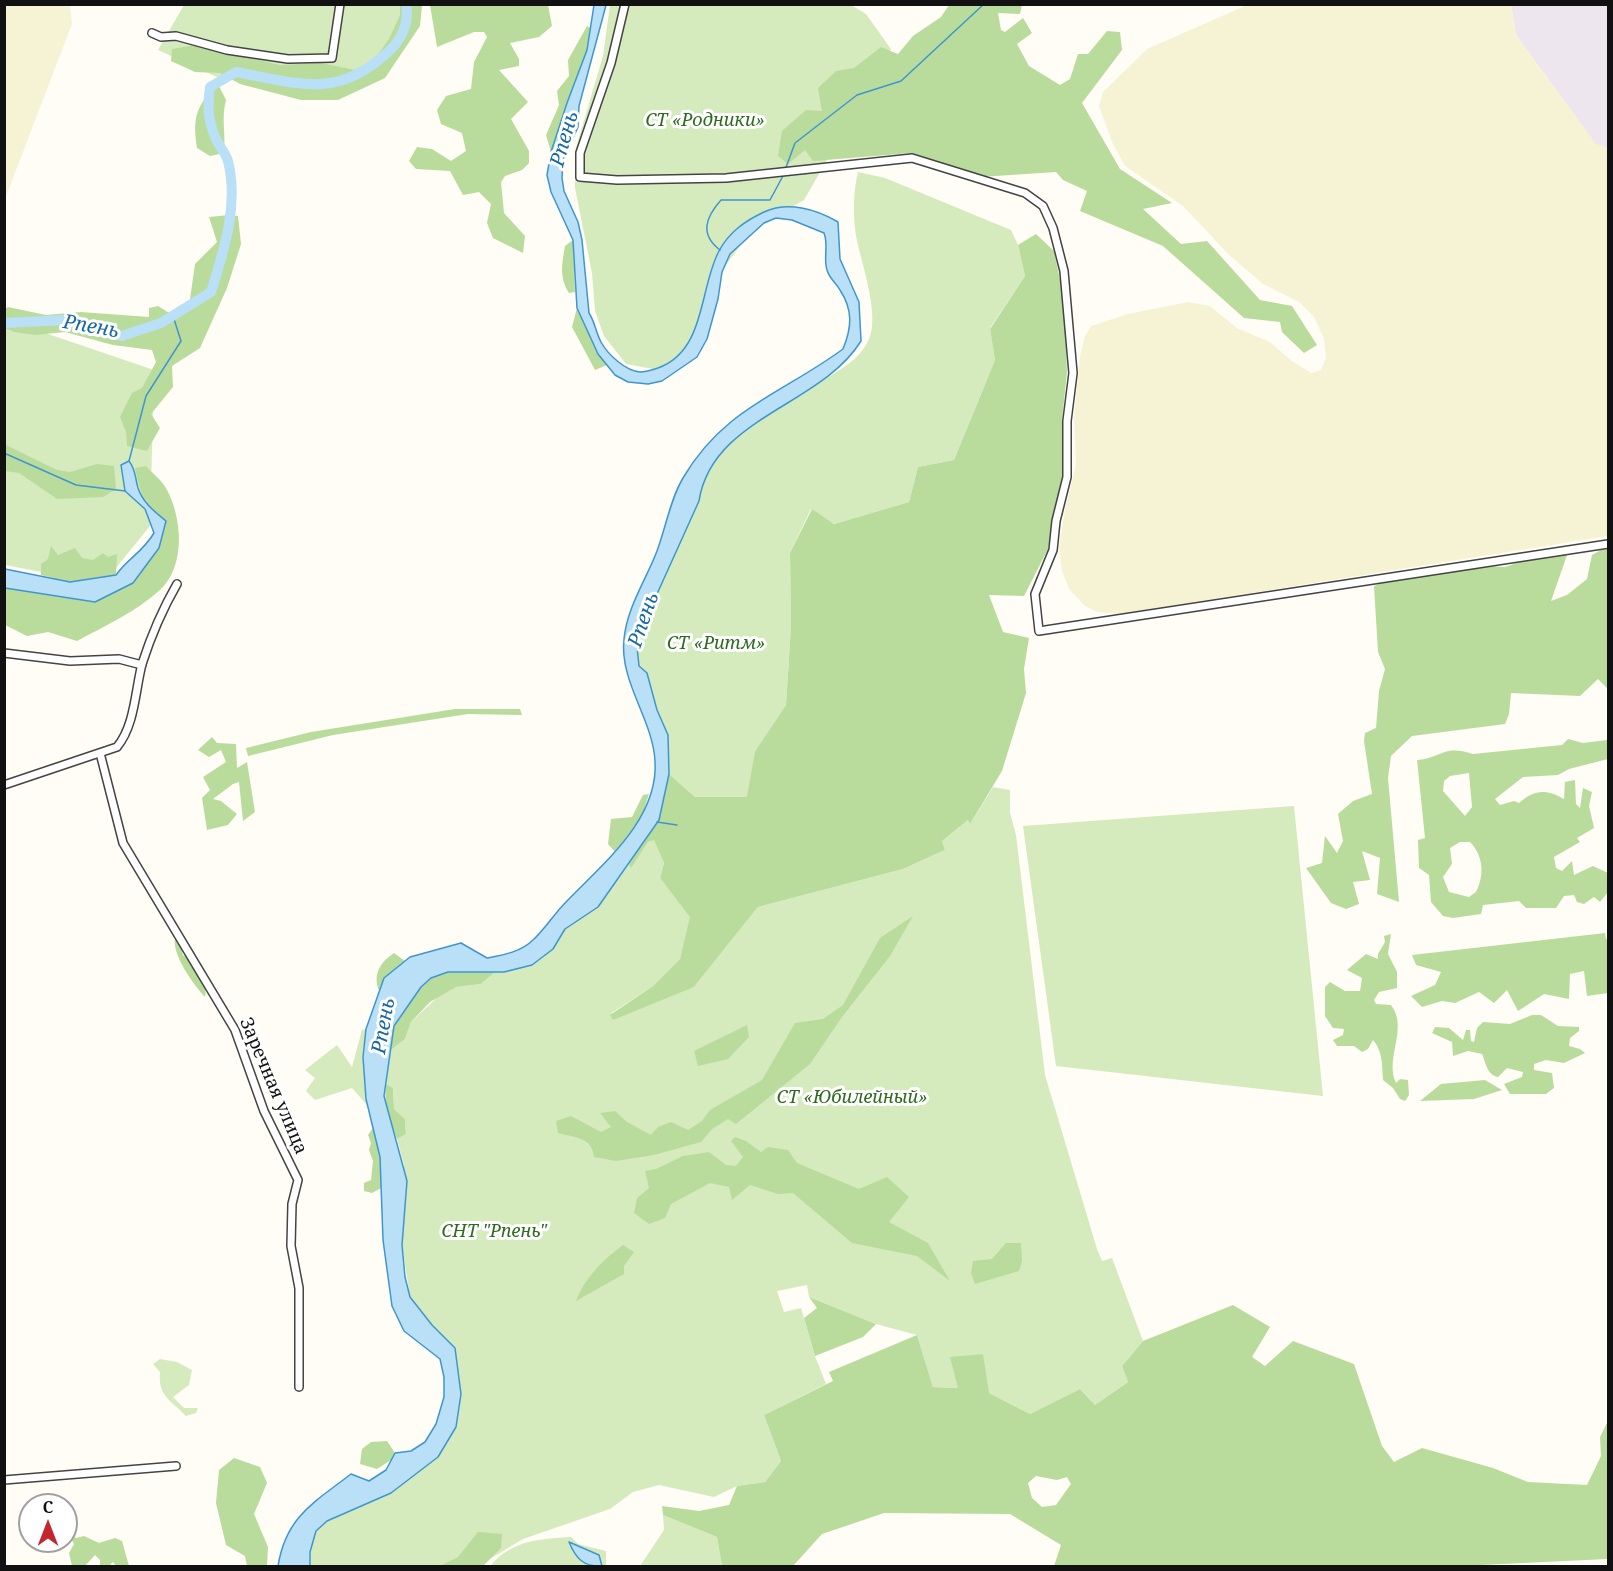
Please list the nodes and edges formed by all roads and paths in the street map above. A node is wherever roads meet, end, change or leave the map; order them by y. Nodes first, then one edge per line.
1 (340, 4) edge
2 (625, 4) edge
3 (152, 33) dead end
4 (1608, 544) edge
5 (177, 584) dead end
6 (4, 653) edge
7 (142, 664) junction
8 (100, 753) junction
9 (4, 785) edge
10 (299, 1387) dead end
11 (176, 1466) dead end
12 (4, 1480) edge

1 - 3 street
2 - 4 street
5 - 7 street
6 - 7 street
7 - 8 street
8 - 9 street
8 - 10 street, Заречная улица
11 - 12 street

